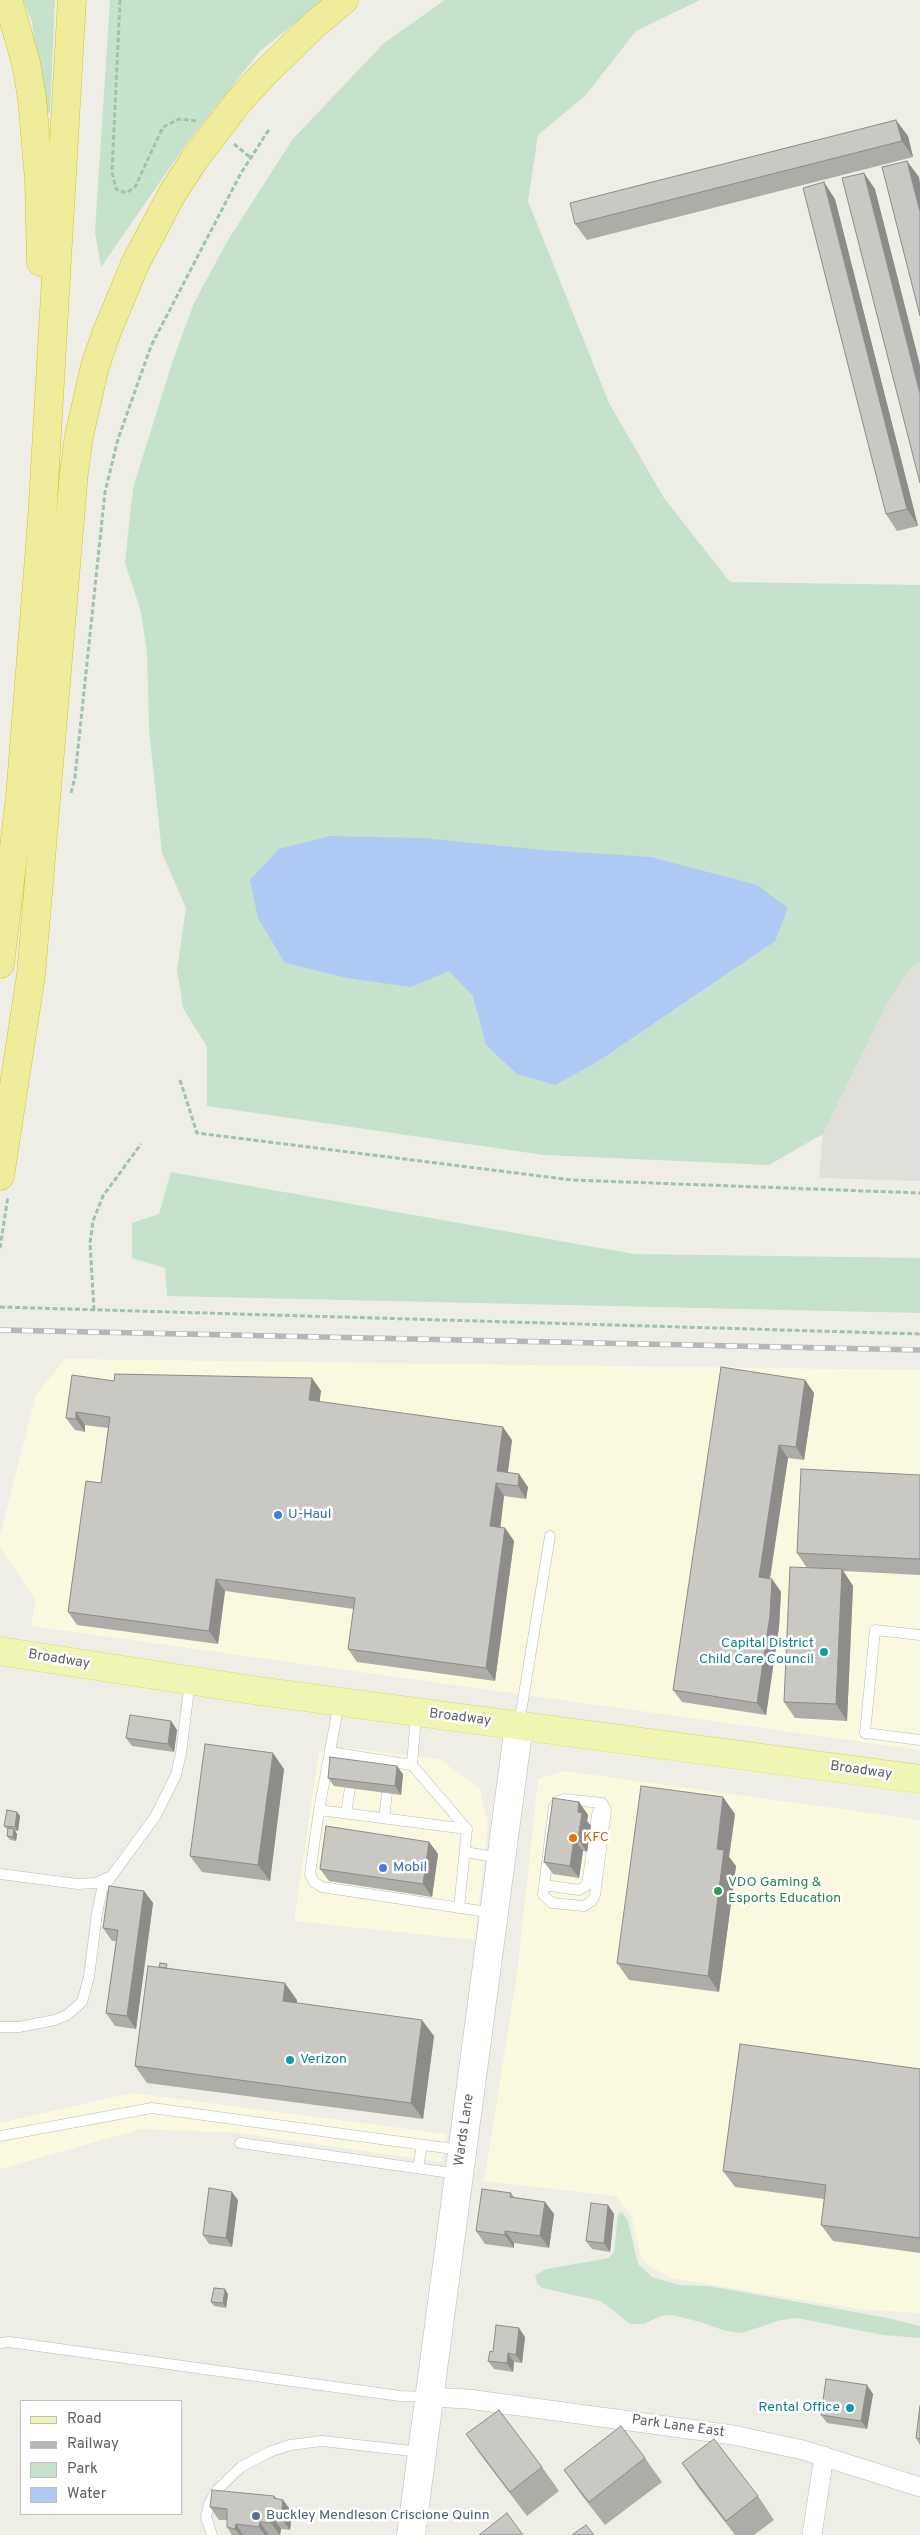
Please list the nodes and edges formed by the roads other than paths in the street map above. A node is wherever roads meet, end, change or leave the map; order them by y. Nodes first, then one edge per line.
1 (8, 0) edge
2 (72, 0) edge
3 (91, 0) edge
4 (344, 0) edge
5 (49, 599) junction
6 (0, 964) edge
7 (4, 1185) edge
8 (550, 1536) dead end
9 (920, 1635) edge
10 (0, 1651) edge
11 (191, 1680) junction
12 (340, 1702) junction
13 (416, 1713) junction
14 (519, 1725) junction
15 (920, 1740) edge
16 (330, 1752) junction
17 (354, 1756) junction
18 (412, 1765) junction
19 (353, 1768) edge
20 (920, 1776) edge
21 (350, 1788) edge
22 (387, 1793) edge
23 (602, 1803) junction
24 (319, 1810) junction
25 (346, 1814) junction
26 (384, 1818) junction
27 (467, 1829) junction
28 (465, 1852) junction
29 (501, 1858) junction
30 (114, 1873) junction
31 (0, 1874) edge
32 (544, 1885) junction
33 (459, 1908) junction
34 (494, 1914) junction
35 (0, 2027) edge
36 (0, 2136) edge
37 (240, 2143) dead end
38 (422, 2145) junction
39 (461, 2162) junction
40 (418, 2168) junction
41 (0, 2343) edge
42 (429, 2397) junction
43 (422, 2452) junction
44 (824, 2456) junction
45 (920, 2487) edge
46 (212, 2535) edge
47 (411, 2535) edge
48 (812, 2535) edge

1 - 5 highway
2 - 5 highway
3 - 5 highway
4 - 5 highway
5 - 6 highway
5 - 7 highway
8 - 14 lane
9 - 15 lane
10 - 11 main road, Broadway
11 - 12 main road, Broadway
11 - 30 lane
12 - 13 main road, Broadway
12 - 16 lane
13 - 14 main road, Broadway
13 - 18 lane
14 - 20 main road, Broadway
14 - 29 street, Wards Lane
16 - 17 lane
16 - 24 lane
17 - 18 lane
17 - 19 lane
18 - 27 lane
21 - 25 lane
22 - 26 lane
23 - 32 lane
23 - 32 lane
23 - 32 lane
24 - 25 lane
24 - 33 lane
25 - 26 lane
26 - 27 lane
27 - 28 lane
28 - 29 lane
28 - 33 lane
29 - 34 street, Wards Lane
30 - 31 lane
30 - 35 lane
33 - 34 lane
34 - 39 street, Wards Lane
36 - 38 lane
37 - 40 lane
38 - 39 lane
38 - 40 lane
39 - 40 lane
39 - 42 street, Wards Lane
41 - 42 lane
42 - 43 street, Wards Lane
42 - 44 street, Park Lane East
43 - 46 lane
43 - 47 street, Wards Lane
44 - 45 street, Park Lane East
44 - 48 street

